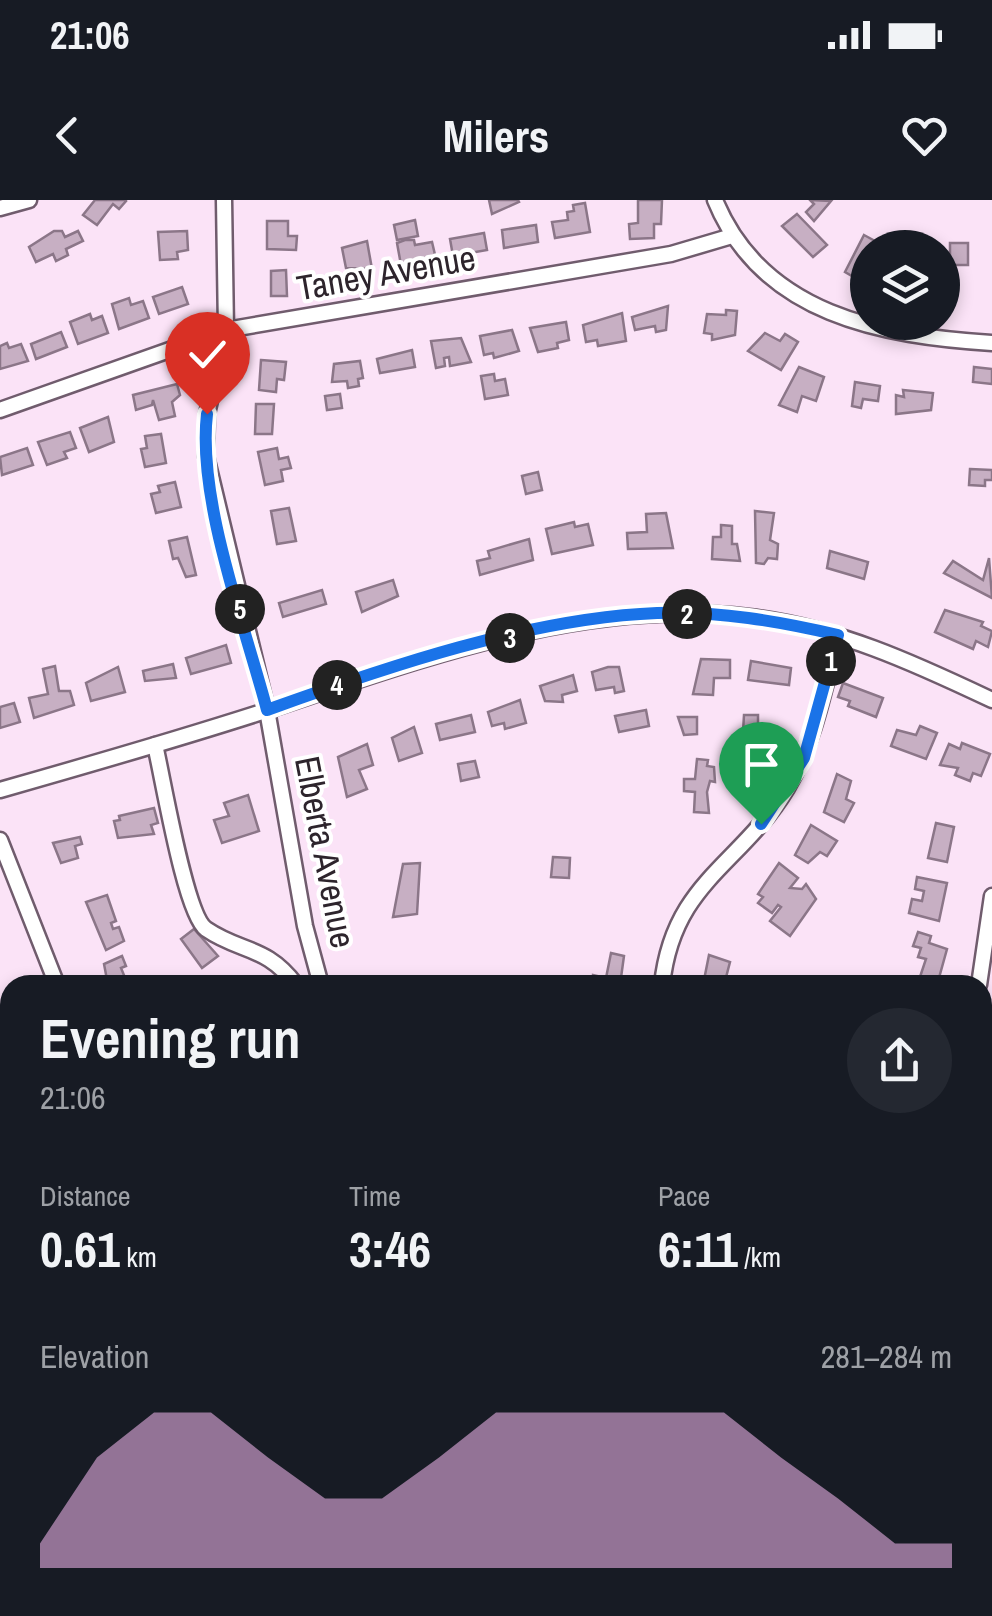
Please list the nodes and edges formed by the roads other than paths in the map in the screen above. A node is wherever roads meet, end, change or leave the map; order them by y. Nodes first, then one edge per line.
1 (29, 200) edge
2 (224, 200) edge
3 (714, 200) edge
4 (0, 208) edge
5 (732, 236) junction
6 (226, 330) junction
7 (992, 343) edge
8 (0, 410) edge
9 (838, 635) junction
10 (992, 700) edge
11 (267, 710) junction
12 (156, 745) junction
13 (0, 790) edge
14 (0, 840) edge
15 (992, 896) edge
16 (54, 975) edge
17 (286, 975) edge
18 (318, 975) edge
19 (665, 975) edge
20 (980, 975) edge

1 - 4 street
2 - 6 street, Elberta Avenue
3 - 5 street
5 - 6 street, Taney Avenue
5 - 7 street
6 - 8 street, Taney Avenue
6 - 11 street, Elberta Avenue
9 - 10 street
9 - 11 street
9 - 19 street
11 - 12 street
11 - 18 street, Elberta Avenue
12 - 13 street
12 - 17 street
14 - 16 street
15 - 20 street

